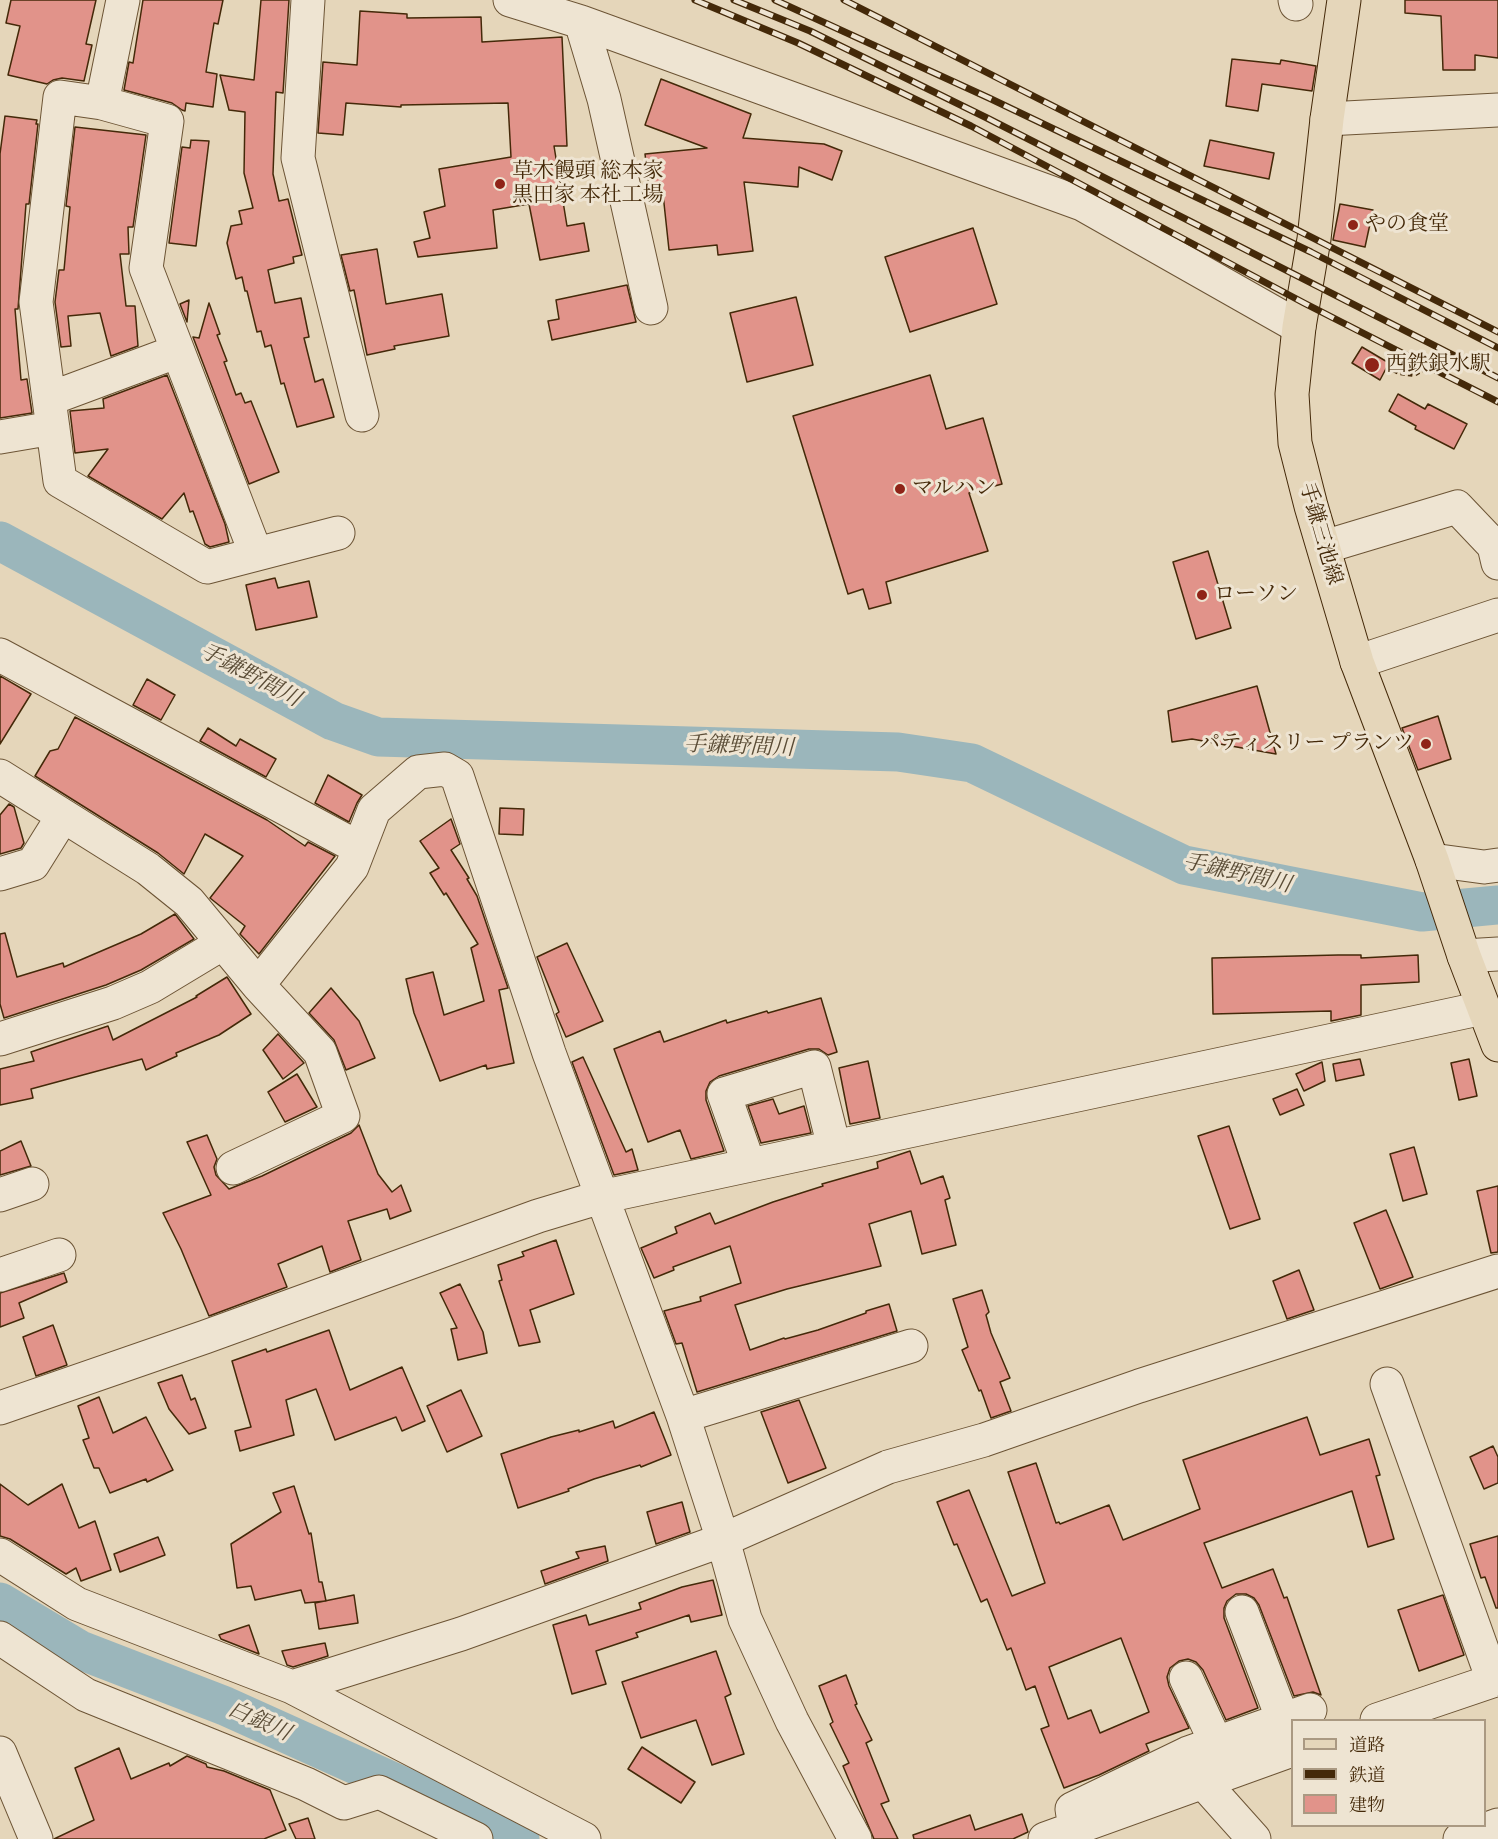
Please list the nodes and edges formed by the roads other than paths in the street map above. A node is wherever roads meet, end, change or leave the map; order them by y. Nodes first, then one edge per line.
1 (123, 0) edge
2 (308, 0) edge
3 (510, 0) edge
4 (1344, 0) edge
5 (582, 22) junction
6 (102, 103) junction
7 (1498, 110) edge
8 (1327, 119) junction
9 (651, 308) dead end
10 (1299, 327) junction
11 (178, 351) junction
12 (51, 413) junction
13 (362, 415) dead end
14 (0, 437) edge
15 (338, 533) dead end
16 (1324, 547) junction
17 (256, 554) junction
18 (1498, 563) edge
19 (1498, 615) edge
20 (0, 655) edge
21 (1357, 662) junction
22 (0, 776) edge
23 (63, 816) junction
24 (359, 848) junction
25 (1432, 860) junction
26 (1498, 865) edge
27 (0, 874) edge
28 (223, 943) junction
29 (1498, 954) edge
30 (1464, 956) junction
31 (258, 985) junction
32 (1483, 1008) junction
33 (0, 1039) edge
34 (1498, 1045) edge
35 (834, 1147) junction
36 (749, 1165) junction
37 (233, 1168) dead end
38 (32, 1184) dead end
39 (0, 1195) edge
40 (602, 1197) junction
41 (59, 1255) dead end
42 (1498, 1271) edge
43 (0, 1275) edge
44 (911, 1346) dead end
45 (1387, 1384) dead end
46 (0, 1408) edge
47 (683, 1416) junction
48 (723, 1540) junction
49 (0, 1555) edge
50 (1242, 1612) dead end
51 (0, 1638) edge
52 (1186, 1678) dead end
53 (1496, 1679) edge
54 (292, 1687) junction
55 (1380, 1719) edge
56 (1283, 1733) edge
57 (1216, 1743) junction
58 (0, 1753) edge
59 (1203, 1782) junction
60 (1498, 1825) edge
61 (1060, 1834) edge
62 (36, 1839) edge
63 (476, 1839) edge
64 (584, 1839) edge
65 (855, 1839) edge
66 (1254, 1839) edge
67 (1460, 1839) edge

1 - 6 street
2 - 13 street
3 - 5 street
4 - 8 main road, 手鎌三池線
5 - 9 street
5 - 10 street
6 - 11 street
6 - 12 street
7 - 8 street
8 - 10 main road, 手鎌三池線
10 - 16 main road, 手鎌三池線
11 - 12 street
11 - 17 street
12 - 14 street
12 - 17 street
15 - 17 street
16 - 18 street
16 - 21 main road, 手鎌三池線
19 - 21 street
20 - 24 street
21 - 25 main road, 手鎌三池線
22 - 23 street
23 - 27 street
23 - 28 street
24 - 31 street
24 - 40 street
25 - 26 street
25 - 30 main road, 手鎌三池線
28 - 31 street
28 - 33 street
29 - 30 street
30 - 32 main road, 手鎌三池線
31 - 37 street
32 - 34 main road, 手鎌三池線
32 - 35 street
35 - 36 street
35 - 36 street
36 - 40 street
38 - 39 street
40 - 46 street
40 - 47 street
41 - 43 street
42 - 48 street
44 - 47 street
45 - 53 street
47 - 48 street
48 - 54 street
48 - 65 street
49 - 54 street
50 - 56 street
51 - 63 street
52 - 57 street
53 - 55 street
54 - 64 street
56 - 57 street
56 - 59 street
57 - 61 street
58 - 62 street
59 - 61 street
59 - 66 street
60 - 67 street

